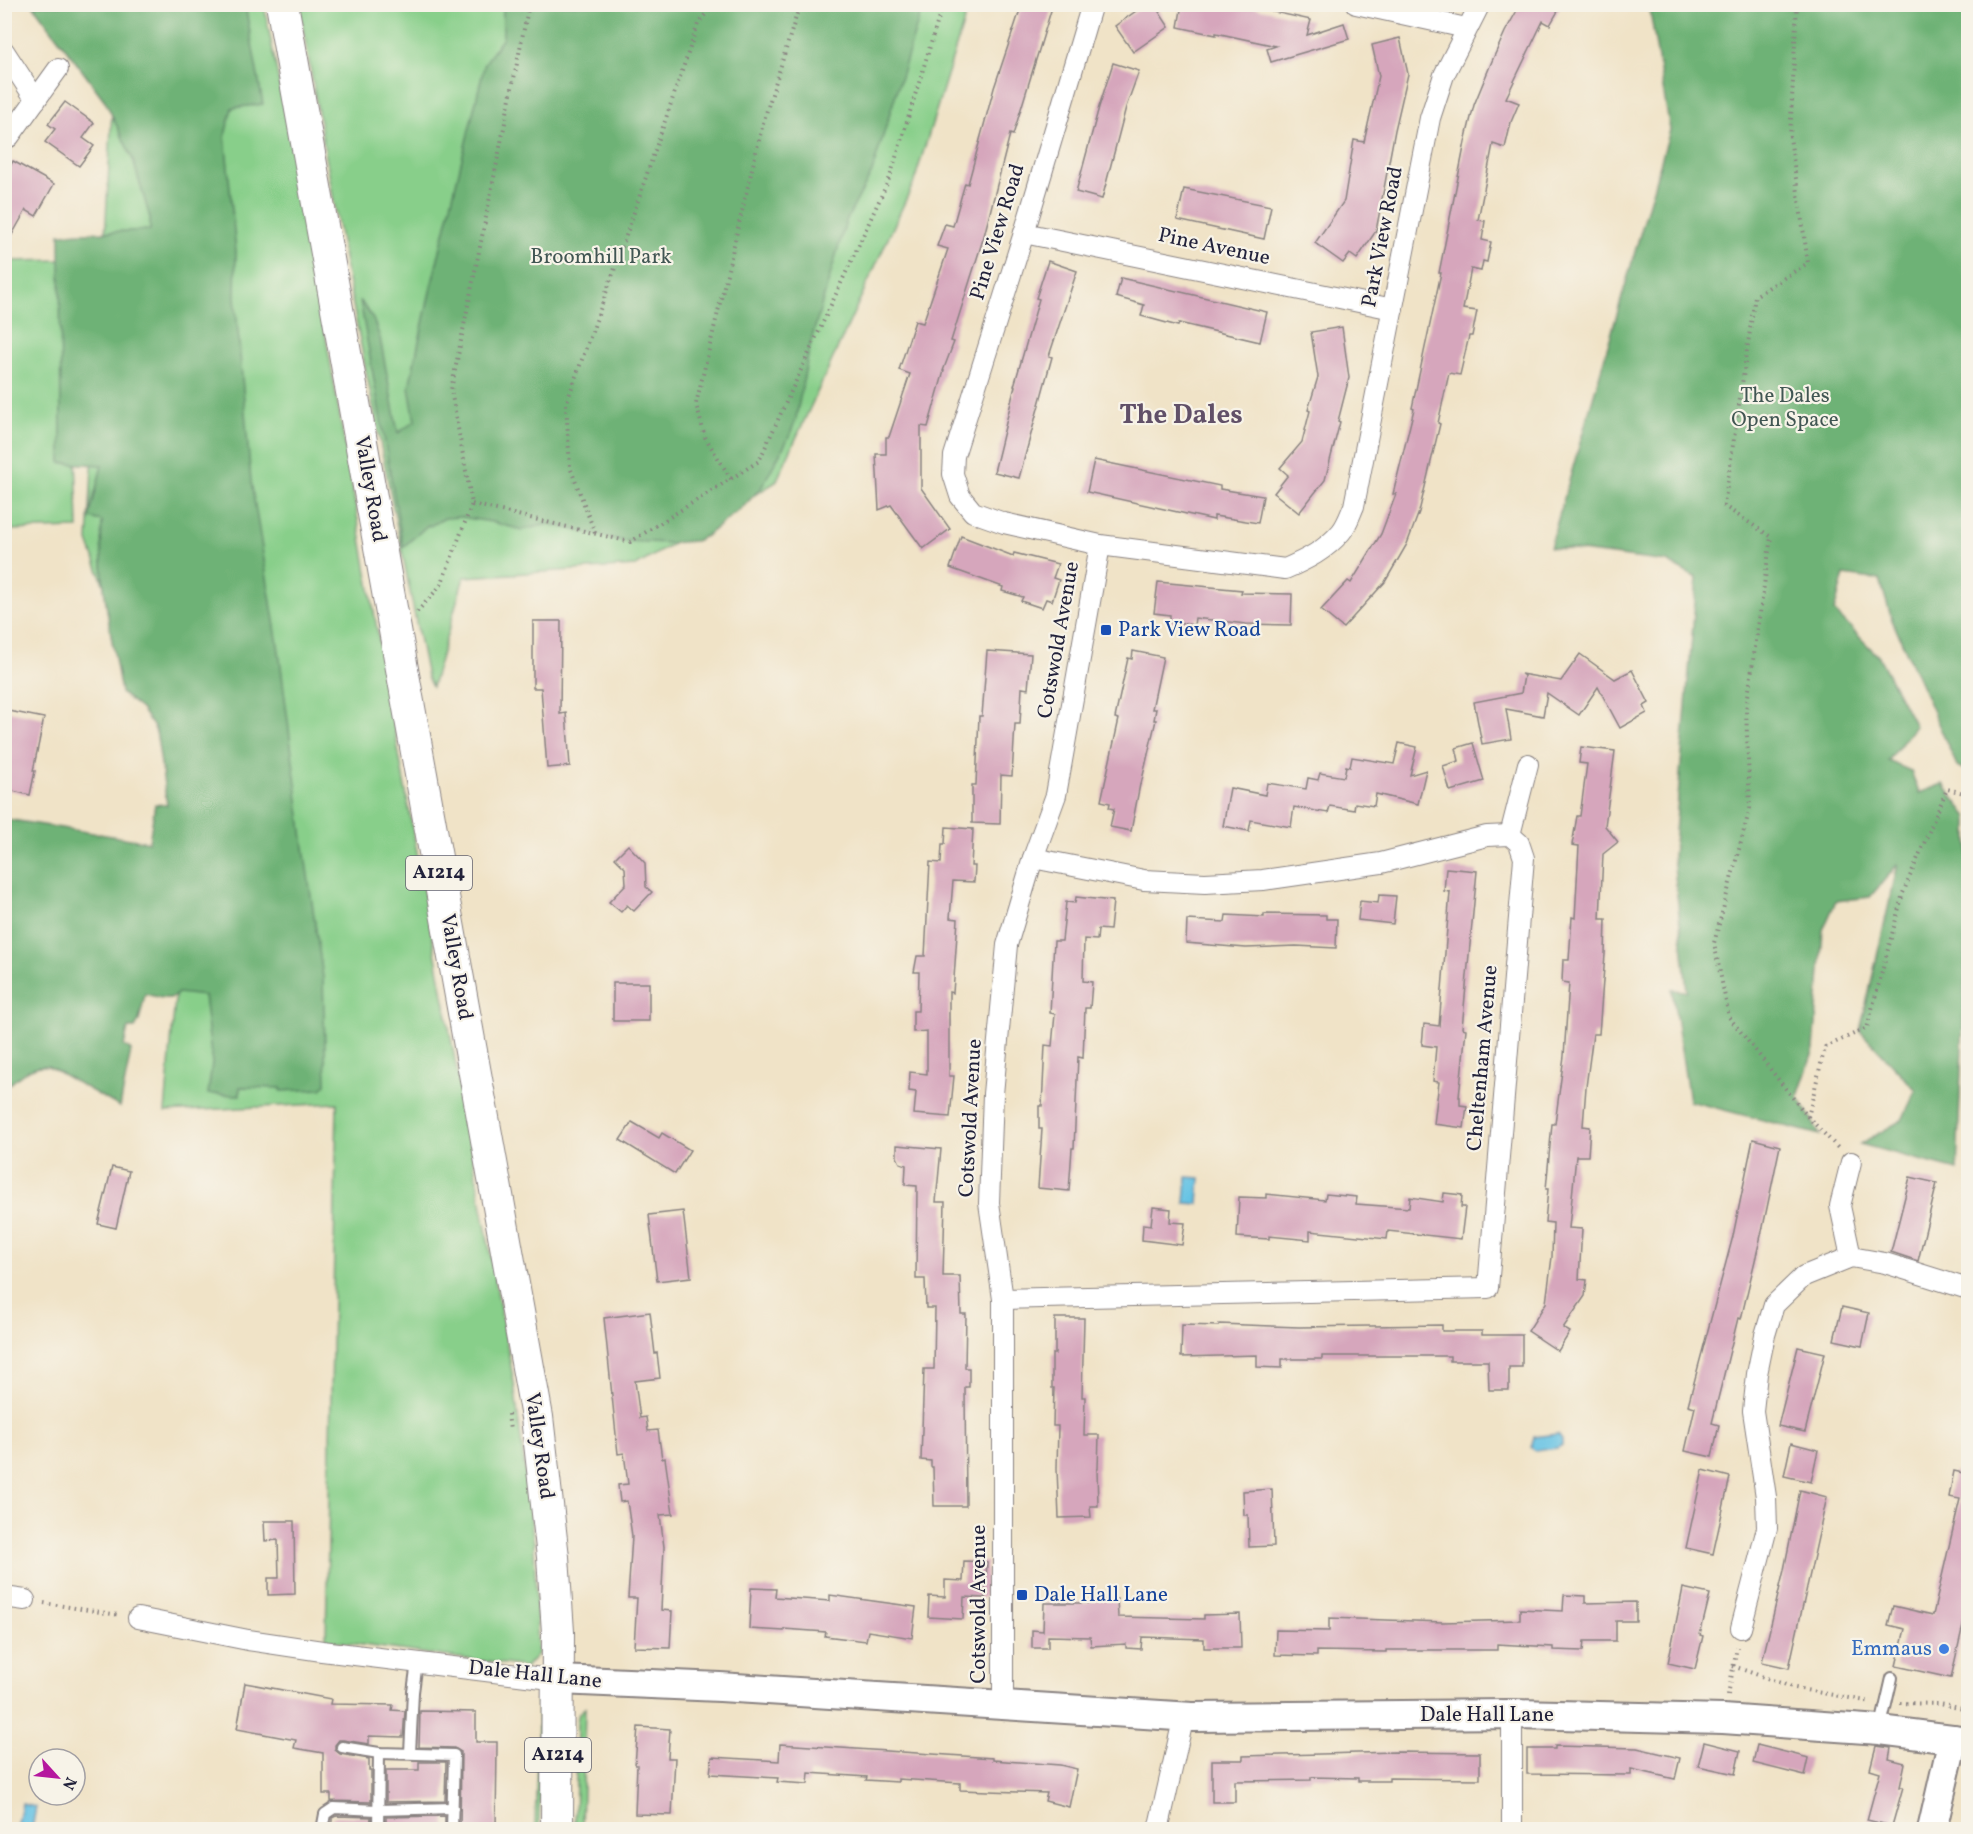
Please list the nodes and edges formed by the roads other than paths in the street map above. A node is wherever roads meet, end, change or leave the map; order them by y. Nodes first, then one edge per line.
1 (282, 4) edge
2 (1092, 4) edge
3 (1356, 4) edge
4 (1480, 4) edge
5 (1466, 28) junction
6 (4, 51) edge
7 (58, 69) dead end
8 (36, 100) junction
9 (9, 137) dead end
10 (1024, 233) junction
11 (1393, 309) junction
12 (952, 474) joint
13 (1100, 545) junction
14 (1528, 764) dead end
15 (1510, 835) junction
16 (1033, 858) junction
17 (1851, 1162) road end
18 (1851, 1257) junction
19 (1968, 1289) edge
20 (1003, 1299) junction
21 (4, 1597) edge
22 (25, 1600) road end
23 (138, 1618) road end
24 (1741, 1628) dead end
25 (417, 1662) junction
26 (1892, 1678) dead end
27 (559, 1680) junction
28 (1003, 1705) junction
29 (1512, 1714) junction
30 (1184, 1716) junction
31 (1880, 1730) junction
32 (1964, 1739) edge
33 (342, 1747) dead end
34 (380, 1753) junction
35 (410, 1753) junction
36 (453, 1808) junction
37 (378, 1810) junction
38 (322, 1830) edge
39 (378, 1830) edge
40 (452, 1830) edge
41 (557, 1830) edge
42 (1158, 1830) edge
43 (1512, 1830) edge
44 (1932, 1830) edge

1 - 27 main road, Valley Road / A1214
2 - 10 street, Pine View Road
3 - 5 street
4 - 5 street, Park View Road
5 - 11 street, Park View Road
6 - 8 street
7 - 8 street
8 - 9 street
10 - 11 street, Pine Avenue
10 - 12 street, Pine View Road
11 - 13 street, Park View Road
12 - 13 street, Park View Road
13 - 16 street, Cotswold Avenue
14 - 15 street
15 - 16 street
15 - 20 street, Cheltenham Avenue
16 - 20 street, Cotswold Avenue
17 - 18 street
18 - 19 street
18 - 24 street
20 - 28 street, Cotswold Avenue
21 - 22 street
23 - 25 street, Dale Hall Lane
25 - 27 street, Dale Hall Lane
25 - 35 lane
26 - 31 lane
27 - 28 street, Dale Hall Lane
27 - 41 main road, Valley Road / A1214
28 - 30 street, Dale Hall Lane
29 - 30 street, Dale Hall Lane
29 - 31 street, Dale Hall Lane
29 - 43 street
30 - 42 street
31 - 32 street, Dale Hall Lane
32 - 44 street
33 - 34 lane
34 - 35 lane
34 - 37 lane
35 - 36 lane
36 - 37 lane
36 - 40 lane
37 - 38 lane
37 - 39 lane

